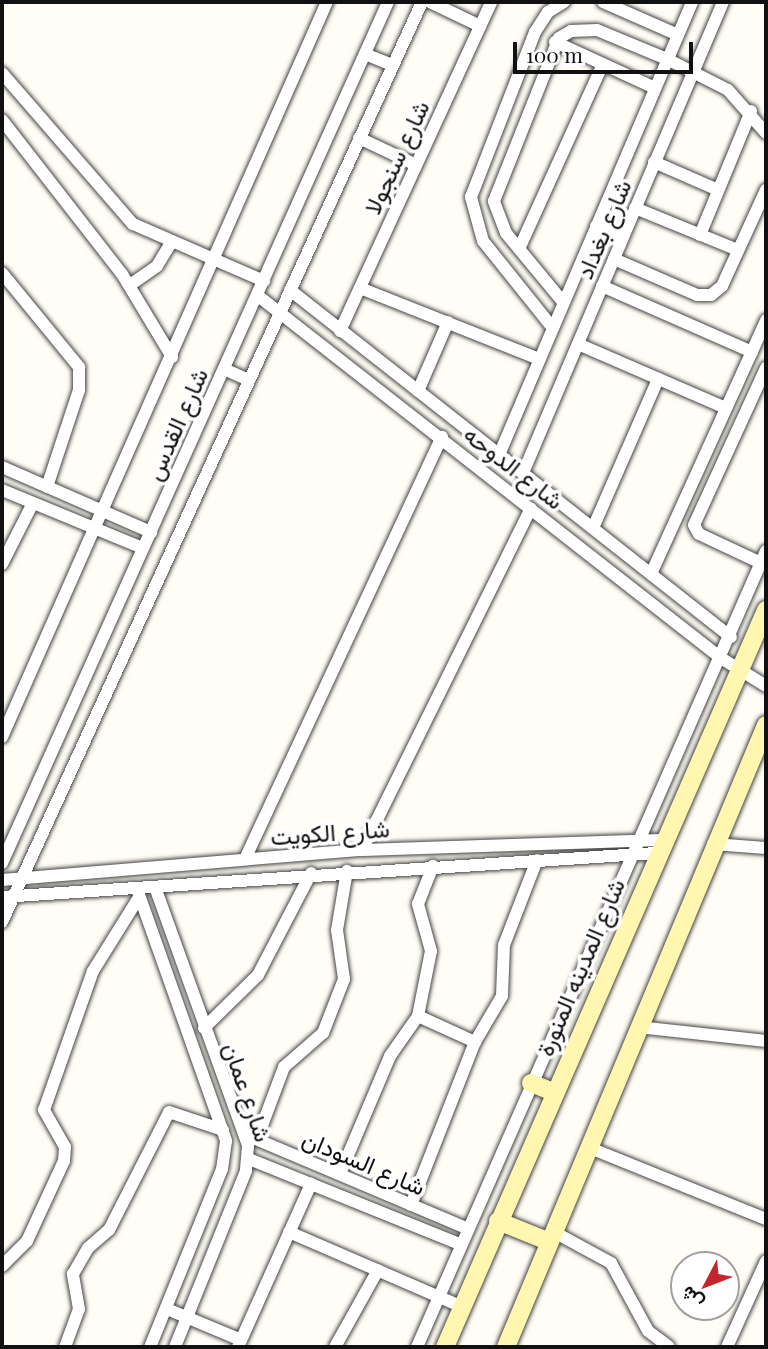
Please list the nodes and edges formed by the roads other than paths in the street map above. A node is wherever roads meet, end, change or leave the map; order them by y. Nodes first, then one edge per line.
1 (327, 2) edge
2 (388, 2) edge
3 (422, 2) edge
4 (430, 2) edge
5 (564, 2) edge
6 (603, 2) edge
7 (692, 2) edge
8 (723, 2) edge
9 (487, 3) edge
10 (480, 26) junction
11 (677, 35) junction
12 (555, 43) junction
13 (365, 54) junction
14 (667, 59) junction
15 (603, 64) junction
16 (392, 65) junction
17 (693, 72) junction
18 (2, 73) edge
19 (655, 88) junction
20 (751, 111) junction
21 (2, 120) edge
22 (766, 133) edge
23 (359, 138) junction
24 (654, 162) junction
25 (416, 165) junction
26 (718, 190) junction
27 (766, 190) edge
28 (471, 197) junction
29 (494, 201) junction
30 (635, 208) junction
31 (596, 226) junction
32 (700, 234) junction
33 (622, 238) junction
34 (171, 243) junction
35 (519, 249) junction
36 (738, 250) junction
37 (614, 258) junction
38 (216, 261) junction
39 (2, 273) edge
40 (264, 281) junction
41 (130, 285) junction
42 (602, 286) junction
43 (360, 288) junction
44 (290, 290) junction
45 (257, 295) junction
46 (562, 302) junction
47 (281, 310) junction
48 (766, 320) edge
49 (448, 322) junction
50 (552, 327) junction
51 (340, 331) junction
52 (578, 344) junction
53 (752, 352) junction
54 (172, 356) junction
55 (540, 359) junction
56 (766, 368) edge
57 (224, 369) junction
58 (658, 379) junction
59 (249, 380) junction
60 (763, 384) edge
61 (418, 391) junction
62 (726, 408) junction
63 (442, 437) junction
64 (495, 452) junction
65 (2, 467) edge
66 (480, 467) junction
67 (523, 474) junction
68 (47, 487) junction
69 (2, 490) edge
70 (33, 503) junction
71 (531, 508) junction
72 (104, 511) junction
73 (593, 528) junction
74 (96, 529) junction
75 (151, 531) junction
76 (143, 548) junction
77 (764, 557) edge
78 (2, 564) edge
79 (651, 574) junction
80 (766, 610) edge
81 (731, 637) junction
82 (721, 658) junction
83 (740, 669) junction
84 (766, 686) edge
85 (766, 725) edge
86 (2, 737) edge
87 (636, 841) junction
88 (713, 844) junction
89 (659, 847) junction
90 (766, 848) edge
91 (362, 849) junction
92 (296, 854) junction
93 (630, 855) junction
94 (244, 859) junction
95 (537, 860) junction
96 (2, 863) edge
97 (433, 866) junction
98 (347, 871) junction
99 (305, 874) junction
100 (20, 879) junction
101 (2, 880) edge
102 (155, 887) junction
103 (138, 893) junction
104 (7, 897) edge
105 (2, 922) edge
106 (418, 1016) junction
107 (638, 1027) junction
108 (204, 1028) junction
109 (766, 1041) edge
110 (475, 1042) junction
111 (531, 1083) junction
112 (553, 1092) junction
113 (234, 1106) junction
114 (218, 1114) junction
115 (223, 1130) junction
116 (251, 1137) junction
117 (590, 1148) junction
118 (249, 1159) junction
119 (340, 1174) junction
120 (311, 1184) junction
121 (411, 1205) junction
122 (766, 1219) edge
123 (498, 1221) junction
124 (466, 1228) junction
125 (289, 1232) junction
126 (552, 1237) junction
127 (459, 1244) junction
128 (766, 1261) edge
129 (2, 1266) edge
130 (378, 1270) junction
131 (438, 1297) junction
132 (462, 1307) junction
133 (167, 1309) junction
134 (188, 1318) junction
135 (239, 1344) edge
136 (65, 1347) edge
137 (150, 1347) edge
138 (175, 1347) edge
139 (335, 1347) edge
140 (416, 1347) edge
141 (444, 1347) edge
142 (506, 1347) edge
143 (669, 1347) edge
144 (727, 1347) edge

1 - 38 street, شارع القدس
2 - 13 street, شارع القدس
3 - 16 street
4 - 10 street
5 - 28 street
6 - 11 street
7 - 11 street, شارع بغداد
8 - 17 street, شارع بغداد
9 - 10 street, شارع سنجولا
10 - 25 street, شارع سنجولا
11 - 14 street, شارع بغداد
12 - 14 street
12 - 15 street
12 - 29 street
13 - 16 street
13 - 40 street, شارع القدس
14 - 17 street
14 - 19 street, شارع بغداد
15 - 19 street
15 - 35 street
16 - 23 street
17 - 20 street
17 - 24 street, شارع بغداد
18 - 34 street
19 - 31 street, شارع بغداد
20 - 22 street
20 - 26 street
21 - 41 street
23 - 25 street
23 - 44 street
24 - 26 street
24 - 30 street, شارع بغداد
25 - 43 street, شارع سنجولا
26 - 32 street
27 - 36 street
28 - 29 street
28 - 50 street
29 - 35 street
30 - 32 street
30 - 33 street, شارع بغداد
31 - 33 street
31 - 46 street, شارع بغداد
32 - 36 street
33 - 37 street, شارع بغداد
34 - 38 street
34 - 41 street
35 - 46 street
36 - 37 street
37 - 42 street, شارع بغداد
38 - 40 street
38 - 54 street, شارع القدس
39 - 68 street
40 - 45 street, شارع القدس
41 - 54 street
42 - 52 street, شارع بغداد
42 - 53 street
43 - 49 street
43 - 51 street, شارع سنجولا
44 - 47 street
44 - 51 street, شارع الدوحه
45 - 47 street, شارع الدوحه
45 - 57 street, شارع القدس
46 - 50 street, شارع بغداد
47 - 59 street
47 - 63 street, شارع الدوحه
48 - 53 street
49 - 55 street
49 - 61 street
50 - 55 street, شارع بغداد
51 - 61 street, شارع الدوحه
52 - 58 street
52 - 67 street, شارع بغداد
53 - 62 street
54 - 72 street, شارع القدس
55 - 64 street, شارع بغداد
56 - 60 street
57 - 59 street
57 - 75 street, شارع القدس
58 - 62 street
58 - 73 street
59 - 100 street
60 - 77 street
61 - 64 street, شارع الدوحه
62 - 79 street
63 - 66 street, شارع الدوحه
63 - 94 street
64 - 66 street, شارع بغداد
64 - 67 street, شارع الدوحه
65 - 68 street
66 - 71 street, شارع الدوحه
67 - 73 street, شارع الدوحه
68 - 72 street
69 - 70 street
70 - 74 street
70 - 78 street
71 - 82 street, شارع الدوحه
71 - 91 street
72 - 74 street, شارع القدس
72 - 75 street
73 - 79 street, شارع الدوحه
74 - 76 street
74 - 86 street, شارع القدس
75 - 76 street, شارع القدس
76 - 96 street, شارع القدس
77 - 81 street
79 - 81 street, شارع الدوحه
80 - 83 main road, شارع المدينه المنورة
81 - 82 street
82 - 83 street, شارع الدوحه
82 - 87 street
83 - 84 street, شارع الدوحه
83 - 89 main road, شارع المدينه المنورة
85 - 88 main road
87 - 89 street, شارع الكويت
87 - 91 street, شارع الكويت
87 - 93 street
88 - 90 street
88 - 107 main road
89 - 93 street, شارع الكويت
89 - 112 main road, شارع المدينه المنورة
91 - 92 street, شارع الكويت
92 - 94 street, شارع الكويت
92 - 99 street
93 - 95 street, شارع الكويت
93 - 111 street
94 - 100 street, شارع الكويت
95 - 97 street, شارع الكويت
95 - 110 street
97 - 98 street, شارع الكويت
97 - 106 street
98 - 99 street, شارع الكويت
98 - 116 street
99 - 102 street, شارع الكويت
99 - 108 street
100 - 101 street, شارع الكويت
100 - 104 street
102 - 103 street, شارع الكويت
102 - 108 street, شارع عمان
103 - 104 street, شارع الكويت
103 - 114 street, شارع عمان
103 - 129 street
104 - 105 street
106 - 110 street
106 - 119 street
107 - 109 street
107 - 117 main road
108 - 113 street, شارع عمان
110 - 121 street
111 - 112 main road
111 - 124 street
112 - 123 main road, شارع المدينه المنورة
113 - 114 street
113 - 116 street, شارع عمان
114 - 115 street, شارع عمان
115 - 133 street, شارع عمان
115 - 136 street
116 - 118 street, شارع عمان
116 - 119 street, شارع السودان
117 - 122 street
117 - 126 main road
118 - 120 street, شارع السودان
118 - 134 street, شارع عمان
119 - 121 street, شارع السودان
120 - 125 street
120 - 127 street, شارع السودان
121 - 124 street, شارع السودان
123 - 126 main road
123 - 132 main road, شارع المدينه المنورة
124 - 127 street
125 - 130 street
125 - 135 street
126 - 142 main road
126 - 143 street
127 - 131 street
128 - 144 street
130 - 131 street
130 - 139 street
131 - 132 street
131 - 140 street
132 - 141 main road, شارع المدينه المنورة
133 - 134 street
133 - 137 street, شارع عمان
134 - 135 street
134 - 138 street, شارع عمان

